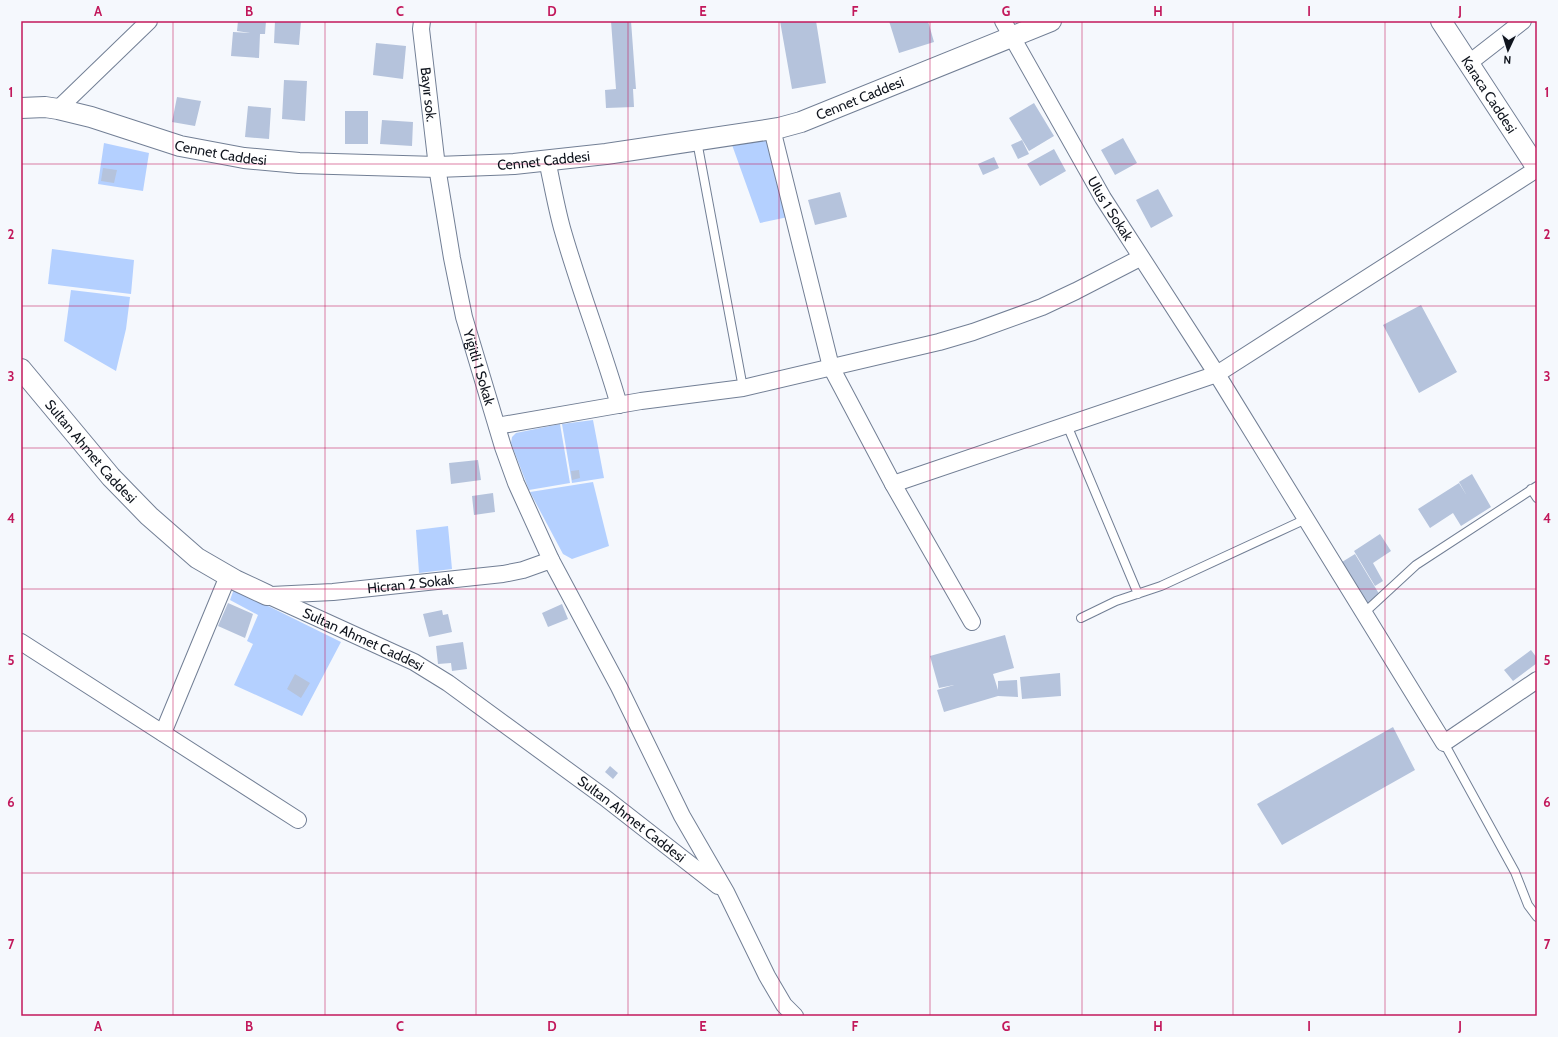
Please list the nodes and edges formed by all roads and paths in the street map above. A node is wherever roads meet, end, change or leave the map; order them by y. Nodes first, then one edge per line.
1 (149, 21) edge
2 (422, 21) edge
3 (1051, 21) edge
4 (1441, 21) edge
5 (1523, 21) edge
6 (1006, 29) edge
7 (1469, 63) junction
8 (21, 108) edge
9 (58, 109) junction
10 (772, 129) junction
11 (696, 140) junction
12 (547, 160) junction
13 (437, 167) junction
14 (1537, 168) edge
15 (1140, 258) junction
16 (831, 367) junction
17 (21, 369) edge
18 (1218, 375) junction
19 (743, 388) junction
20 (619, 405) junction
21 (1067, 425) junction
22 (497, 426) junction
23 (893, 484) junction
24 (1534, 488) edge
25 (1537, 498) edge
26 (1306, 519) junction
27 (550, 560) junction
28 (228, 576) junction
29 (1138, 594) junction
30 (267, 595) junction
31 (1364, 613) junction
32 (1081, 618) dead end
33 (972, 622) dead end
34 (21, 642) edge
35 (1537, 680) edge
36 (163, 733) junction
37 (1444, 743) junction
38 (298, 820) dead end
39 (726, 892) junction
40 (1537, 917) edge
41 (785, 1010) edge
42 (795, 1016) edge

1 - 9 street
2 - 13 street, Bayır sok.
3 - 6 street, Cennet Caddesi
4 - 7 street, Karaca Caddesi
5 - 7 street
6 - 10 street, Cennet Caddesi
6 - 15 street, Ulus 1 Sokak
7 - 14 street, Karaca Caddesi
8 - 9 street, Cennet Caddesi
9 - 13 street, Cennet Caddesi
10 - 11 street, Cennet Caddesi
10 - 16 street
11 - 12 street, Cennet Caddesi
11 - 19 lane
12 - 13 street, Cennet Caddesi
12 - 20 street
13 - 22 street, Yiğitli 1 Sokak
14 - 18 street
15 - 16 street
15 - 18 street, Ulus 1 Sokak
16 - 19 street
16 - 23 street
17 - 28 street, Sultan Ahmet Caddesi
18 - 21 street
18 - 26 street, Ulus 1 Sokak
19 - 20 street
20 - 22 street
21 - 23 street
21 - 29 lane
22 - 27 street, Yiğitli 1 Sokak
23 - 33 street
24 - 25 lane
24 - 31 lane
26 - 29 lane
26 - 31 street, Ulus 1 Sokak
27 - 30 street, Hicran 2 Sokak
27 - 39 street, Yiğitli 1 Sokak
28 - 30 street, Sultan Ahmet Caddesi
28 - 36 street
29 - 32 lane
30 - 39 street, Sultan Ahmet Caddesi
31 - 37 street, Ulus 1 Sokak
34 - 36 street
35 - 37 street
36 - 38 street
37 - 40 lane
39 - 41 street, Yiğitli 1 Sokak
41 - 42 street, Yiğitli 1 Sokak

